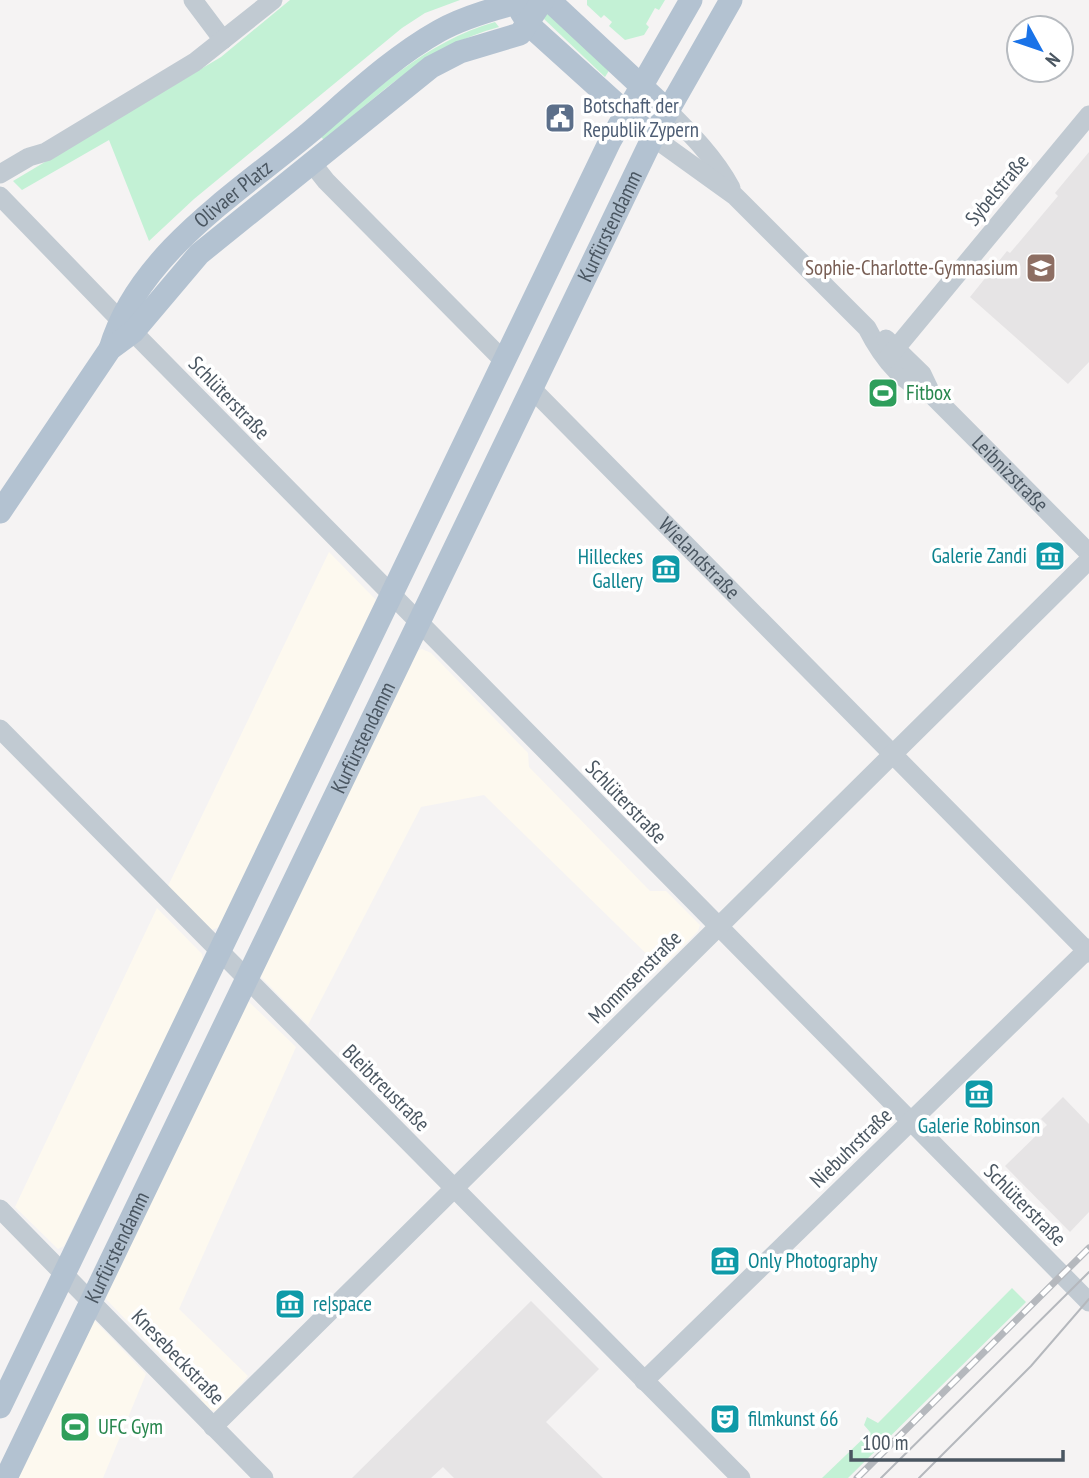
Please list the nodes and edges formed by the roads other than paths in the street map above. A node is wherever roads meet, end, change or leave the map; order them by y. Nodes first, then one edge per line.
1 (194, 0) edge
2 (272, 0) edge
3 (544, 0) edge
4 (550, 0) edge
5 (691, 0) edge
6 (731, 0) edge
7 (519, 1) edge
8 (529, 25) junction
9 (223, 40) junction
10 (640, 84) junction
11 (667, 110) junction
12 (624, 111) junction
13 (1089, 115) edge
14 (653, 137) junction
15 (311, 162) junction
16 (0, 174) edge
17 (735, 195) junction
18 (0, 196) edge
19 (126, 326) junction
20 (891, 353) junction
21 (505, 362) junction
22 (531, 389) junction
23 (0, 512) edge
24 (1089, 553) edge
25 (1089, 559) edge
26 (392, 596) junction
27 (418, 623) junction
28 (0, 729) edge
29 (893, 756) junction
30 (718, 927) junction
31 (1088, 950) edge
32 (220, 952) junction
33 (247, 979) junction
34 (911, 1122) junction
35 (454, 1188) junction
36 (0, 1209) edge
37 (64, 1272) junction
38 (91, 1300) junction
39 (1089, 1301) edge
40 (644, 1381) junction
41 (0, 1407) edge
42 (213, 1427) junction
43 (6, 1478) edge
44 (264, 1478) edge
45 (741, 1478) edge

1 - 9 street
2 - 9 street
3 - 8 main road
4 - 10 main road
5 - 10 main road, Kurfürstendamm
6 - 11 main road, Kurfürstendamm
7 - 8 main road, Olivaer Platz
7 - 19 main road, Olivaer Platz
8 - 12 main road, Olivaer Platz
8 - 15 main road, Olivaer Platz
9 - 16 street
10 - 11 main road, Leibnizstraße
10 - 12 main road, Kurfürstendamm
11 - 14 main road, Kurfürstendamm
11 - 17 street, Leibnizstraße
12 - 14 main road, Leibnizstraße
12 - 21 main road, Kurfürstendamm
13 - 20 street, Sybelstraße
14 - 17 street, Leibnizstraße
14 - 22 main road, Kurfürstendamm
15 - 19 main road, Olivaer Platz
15 - 21 street, Wielandstraße
17 - 20 street, Leibnizstraße
18 - 19 street
19 - 23 main road
19 - 26 street, Schlüterstraße
20 - 24 street, Leibnizstraße
21 - 22 main road, Wielandstraße
21 - 26 main road, Kurfürstendamm
22 - 27 main road, Kurfürstendamm
22 - 29 street, Wielandstraße
25 - 29 street, Mommsenstraße
26 - 27 street, Schlüterstraße
26 - 32 main road, Kurfürstendamm
27 - 30 street, Schlüterstraße
27 - 33 main road, Kurfürstendamm
28 - 32 street, Bleibtreustraße
29 - 30 street, Mommsenstraße
29 - 31 street, Wielandstraße
30 - 34 street, Schlüterstraße
30 - 35 street, Mommsenstraße
31 - 34 street, Niebuhrstraße
32 - 33 street, Bleibtreustraße
32 - 37 main road, Kurfürstendamm
33 - 35 street, Bleibtreustraße
33 - 38 main road, Kurfürstendamm
34 - 39 street, Schlüterstraße
34 - 40 street, Niebuhrstraße
35 - 40 street, Bleibtreustraße
35 - 42 street, Mommsenstraße
36 - 37 street, Knesebeckstraße
37 - 38 street, Knesebeckstraße
37 - 41 main road, Kurfürstendamm
38 - 42 street, Knesebeckstraße
38 - 43 main road, Kurfürstendamm
40 - 45 street, Bleibtreustraße
42 - 44 street, Knesebeckstraße

